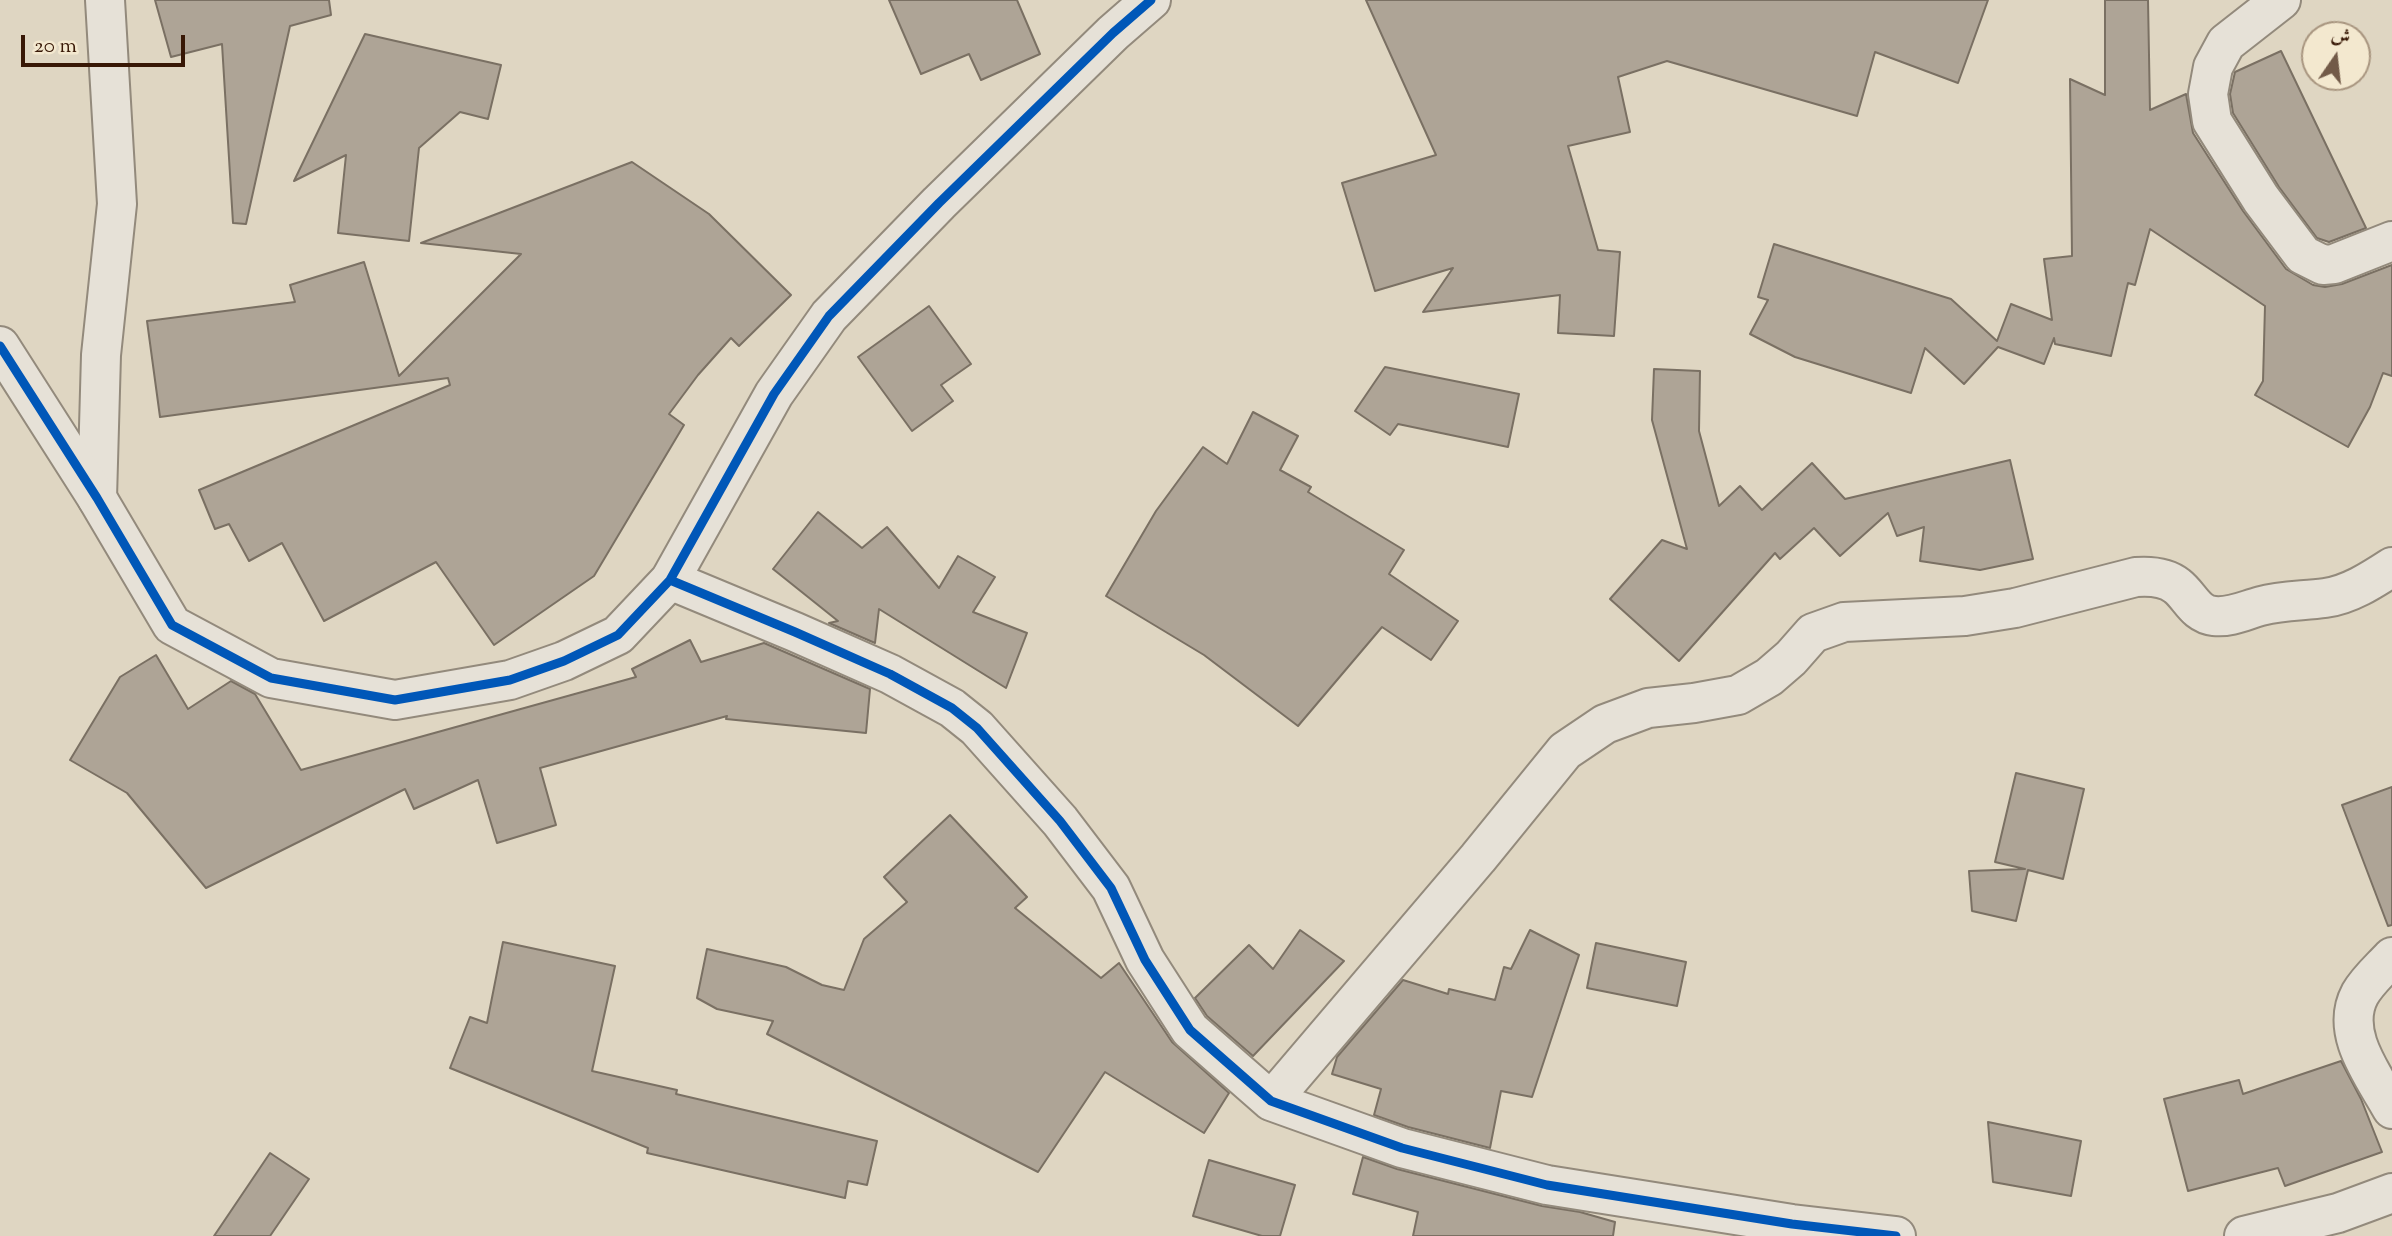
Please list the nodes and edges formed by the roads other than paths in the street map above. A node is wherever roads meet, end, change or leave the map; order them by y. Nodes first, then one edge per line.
1 (105, 0) edge
2 (1151, 0) edge
3 (2281, 0) edge
4 (2392, 241) edge
5 (0, 346) edge
6 (97, 498) junction
7 (2392, 567) edge
8 (670, 580) junction
9 (2392, 957) edge
10 (1271, 1101) junction
11 (2392, 1109) edge
12 (2392, 1193) edge
13 (1896, 1236) edge
14 (2244, 1236) edge

1 - 6 street
2 - 8 street
3 - 4 street
5 - 6 street
6 - 8 street
7 - 10 street
8 - 10 street
9 - 11 street
10 - 13 street
12 - 14 street

